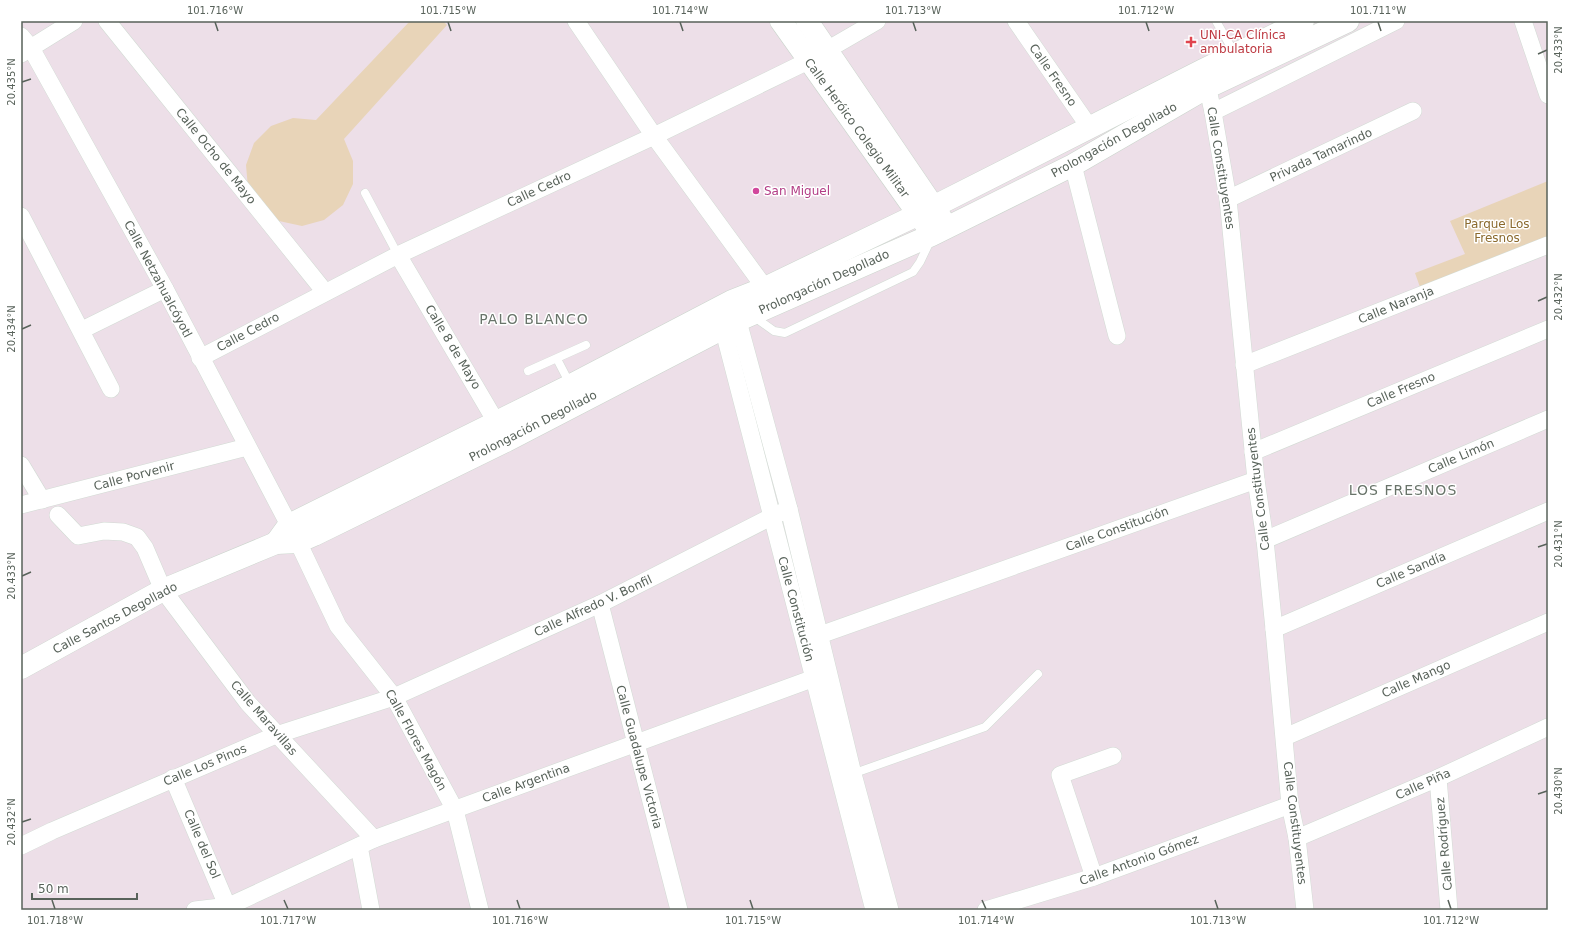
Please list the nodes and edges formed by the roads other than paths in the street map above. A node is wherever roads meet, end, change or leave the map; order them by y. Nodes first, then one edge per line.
1 (74, 21) edge
2 (107, 21) edge
3 (576, 21) edge
4 (781, 21) edge
5 (807, 21) edge
6 (877, 21) edge
7 (1016, 21) edge
8 (1216, 21) edge
9 (1303, 21) edge
10 (1348, 21) edge
11 (1396, 21) edge
12 (1523, 21) edge
13 (24, 46) edge
14 (817, 55) junction
15 (1235, 55) junction
16 (1205, 79) junction
17 (1548, 95) edge
18 (1413, 111) dead end
19 (1213, 112) junction
20 (1090, 128) junction
21 (654, 136) junction
22 (1073, 165) junction
23 (365, 193) dead end
24 (1228, 199) junction
25 (926, 210) junction
26 (21, 216) edge
27 (940, 231) junction
28 (1548, 245) edge
29 (398, 255) junction
30 (764, 288) junction
31 (165, 289) junction
32 (325, 292) junction
33 (733, 314) junction
34 (1548, 329) edge
35 (82, 330) junction
36 (1117, 336) dead end
37 (586, 345) dead end
38 (200, 358) junction
39 (557, 359) junction
40 (1244, 365) junction
41 (528, 371) dead end
42 (571, 385) junction
43 (111, 389) dead end
44 (1548, 419) edge
45 (501, 431) junction
46 (248, 447) junction
47 (1253, 452) junction
48 (21, 465) edge
49 (1256, 480) junction
50 (42, 500) junction
51 (21, 505) edge
52 (789, 509) junction
53 (1548, 511) edge
54 (58, 515) dead end
55 (771, 517) junction
56 (294, 534) junction
57 (1265, 540) junction
58 (163, 590) junction
59 (600, 604) junction
60 (1548, 622) edge
61 (1274, 629) junction
62 (820, 635) junction
63 (21, 668) edge
64 (1038, 674) dead end
65 (821, 675) junction
66 (394, 697) junction
67 (1548, 727) edge
68 (276, 735) junction
69 (1285, 737) junction
70 (635, 743) junction
71 (1113, 756) dead end
72 (846, 775) junction
73 (173, 778) junction
74 (1438, 778) junction
75 (1290, 805) junction
76 (455, 810) junction
77 (1297, 838) junction
78 (374, 839) junction
79 (21, 846) edge
80 (359, 846) junction
81 (1094, 877) junction
82 (229, 908) edge
83 (195, 910) edge
84 (371, 910) edge
85 (480, 910) edge
86 (679, 910) edge
87 (874, 910) edge
88 (890, 910) edge
89 (986, 910) edge
90 (1305, 910) edge
91 (1449, 910) edge

1 - 13 street
2 - 32 street, Calle Ocho de Mayo
3 - 21 street
4 - 14 street, Calle Heróico Colegio Militar
5 - 14 street, Calle Heróico Colegio Militar
6 - 14 street, Calle Cedro
7 - 20 street, Calle Fresno
8 - 15 lane
9 - 15 street, Prolongación Degollado
10 - 16 street, Prolongación Degollado
11 - 19 street
12 - 17 street
13 - 31 street, Calle Netzahualcóyotl
14 - 21 street, Calle Cedro
14 - 25 street, Calle Heróico Colegio Militar
15 - 16 street, Prolongación Degollado
16 - 19 street, Calle Constituyentes
16 - 20 street, Prolongación Degollado
16 - 22 street, Prolongación Degollado
18 - 24 street, Privada Tamarindo
19 - 24 street, Calle Constituyentes
20 - 25 street, Prolongación Degollado
21 - 29 street, Calle Cedro
21 - 30 street
22 - 27 street, Prolongación Degollado
22 - 36 street
23 - 29 lane
24 - 40 street, Calle Constituyentes
25 - 27 street, Calle Heróico Colegio Militar
25 - 30 street, Prolongación Degollado
26 - 35 street
27 - 33 street, Prolongación Degollado
27 - 33 lane
28 - 40 street, Calle Naranja
29 - 32 street, Calle Cedro
29 - 45 street, Calle 8 de Mayo
30 - 33 street, Prolongación Degollado
31 - 35 street
31 - 38 street, Calle Netzahualcóyotl
32 - 38 street, Calle Cedro
33 - 42 street, Prolongación Degollado
33 - 45 street, Prolongación Degollado
33 - 52 street, Calle Constitución
33 - 55 street, Calle Constitución
34 - 47 street, Calle Fresno
35 - 43 street
37 - 39 lane
38 - 46 street, Calle Netzahualcóyotl
39 - 41 lane
39 - 42 lane
40 - 47 street, Calle Constituyentes
42 - 45 street, Prolongación Degollado
44 - 57 street, Calle Limón
45 - 56 street, Prolongación Degollado
46 - 50 street, Calle Porvenir
46 - 56 street, Calle Netzahualcóyotl
47 - 49 street, Calle Constituyentes
48 - 50 street
49 - 57 street, Calle Constituyentes
49 - 62 street, Calle Constitución
50 - 51 street, Calle Porvenir
52 - 55 street, Calle Alfredo V. Bonfil
52 - 62 street, Calle Constitución
53 - 61 street, Calle Sandía
54 - 58 street, Calle Maravillas
55 - 59 street, Calle Alfredo V. Bonfil
55 - 65 street, Calle Constitución
56 - 58 street, Calle Santos Degollado
56 - 66 street, Calle Flores Magón
57 - 61 street, Calle Constituyentes
58 - 63 street, Calle Santos Degollado
58 - 68 street, Calle Maravillas
59 - 66 street, Calle Alfredo V. Bonfil
59 - 70 street, Calle Guadalupe Victoria
60 - 69 street, Calle Mango
61 - 69 street, Calle Constituyentes
62 - 65 street, Calle Constitución
64 - 72 lane
65 - 70 street, Calle Argentina
65 - 72 street, Calle Constitución
66 - 68 street, Calle Los Pinos
66 - 76 street, Calle Flores Magón
67 - 74 street, Calle Piña
68 - 73 street, Calle Los Pinos
68 - 78 street, Calle Maravillas
69 - 75 street, Calle Constituyentes
70 - 76 street, Calle Argentina
70 - 86 street, Calle Guadalupe Victoria
71 - 81 street
72 - 87 street, Calle Constitución
72 - 88 street, Calle Constitución
73 - 79 street, Calle Los Pinos
73 - 82 street, Calle del Sol
74 - 77 street, Calle Piña
74 - 91 street, Calle Rodríguez
75 - 77 street, Calle Constituyentes
75 - 81 street, Calle Antonio Gómez
76 - 78 street, Calle Argentina
76 - 85 street, Calle Flores Magón
77 - 90 street, Calle Constituyentes
78 - 80 street, Calle Argentina
80 - 82 street, Calle Argentina
80 - 84 street
81 - 89 street, Calle Antonio Gómez
82 - 83 street, Calle Argentina

